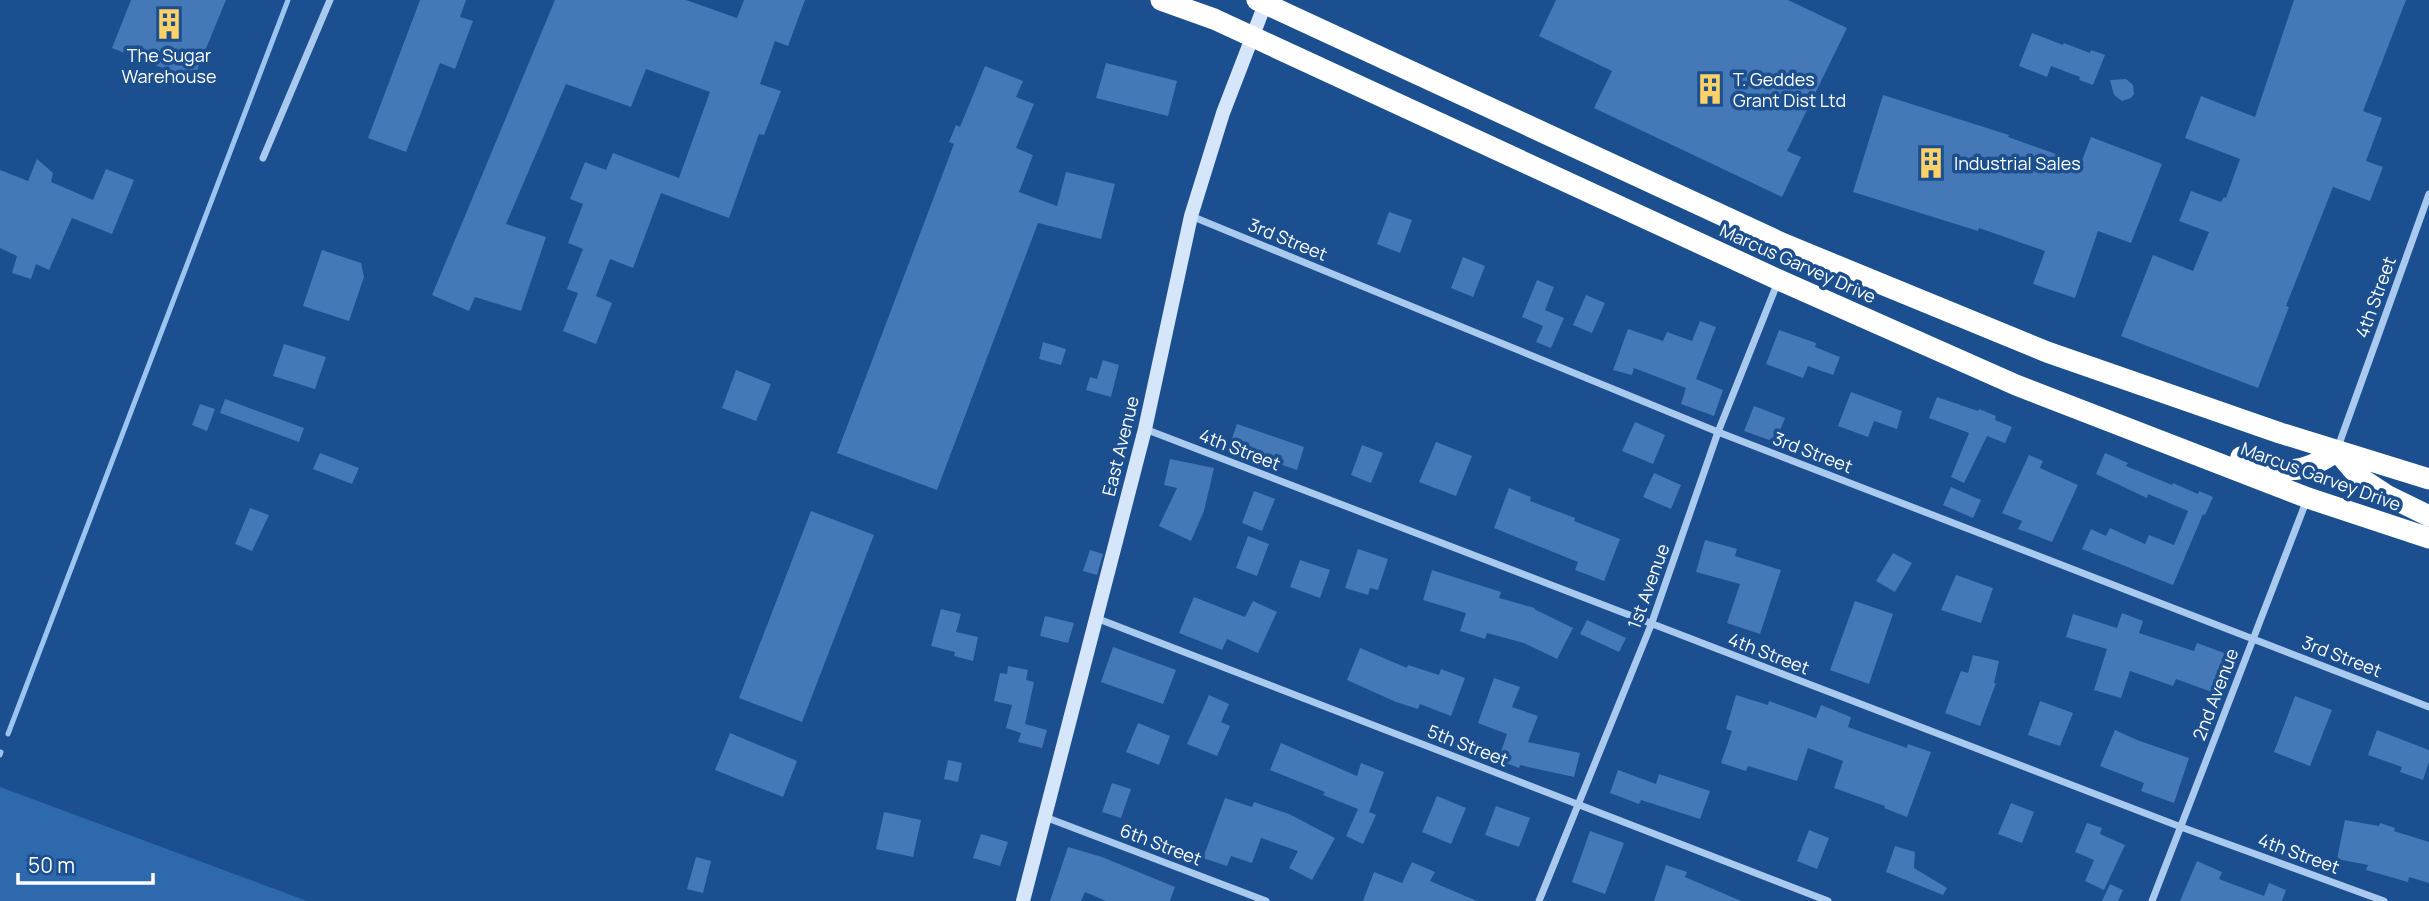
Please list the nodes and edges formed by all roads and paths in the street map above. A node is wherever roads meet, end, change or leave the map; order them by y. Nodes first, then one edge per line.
1 (330, 0) edge
2 (1161, 0) edge
3 (1261, 2) edge
4 (1253, 38) junction
5 (263, 159) dead end
6 (2429, 194) edge
7 (1191, 216) junction
8 (1779, 280) junction
9 (1997, 377) junction
10 (1145, 429) junction
11 (1718, 432) junction
12 (2337, 451) junction
13 (2429, 479) edge
14 (2308, 498) junction
15 (2429, 516) edge
16 (2429, 538) edge
17 (1096, 618) junction
18 (1651, 625) junction
19 (2253, 639) junction
20 (2429, 707) edge
21 (1577, 804) junction
22 (1045, 817) junction
23 (2181, 827) junction
24 (1023, 901) edge
25 (1266, 901) edge
26 (1539, 901) edge
27 (1828, 901) edge
28 (2152, 901) edge
29 (2384, 901) edge

1 - 5 street
2 - 4 highway, Marcus Garvey Drive
3 - 4 main road, East Avenue
3 - 12 highway, Marcus Garvey Drive
4 - 7 main road, East Avenue
4 - 8 highway, Marcus Garvey Drive
6 - 12 street, 4th Street
7 - 10 main road, East Avenue
7 - 11 street, 3rd Street
8 - 9 highway, Marcus Garvey Drive
8 - 11 street, 1st Avenue
9 - 12 highway
9 - 14 highway, Marcus Garvey Drive
10 - 17 main road, East Avenue
10 - 18 street, 4th Street
11 - 18 street, 1st Avenue
11 - 19 street, 3rd Street
12 - 13 highway, Marcus Garvey Drive
12 - 15 highway
14 - 16 highway, Marcus Garvey Drive
14 - 19 street, 2nd Avenue
17 - 21 street, 5th Street
17 - 22 main road, East Avenue
18 - 21 street, 1st Avenue
18 - 23 street, 4th Street
19 - 20 street, 3rd Street
19 - 23 street, 2nd Avenue
21 - 26 street, 1st Avenue
21 - 27 street, 5th Street
22 - 24 main road, East Avenue
22 - 25 street, 6th Street
23 - 28 street, 2nd Avenue
23 - 29 street, 4th Street

